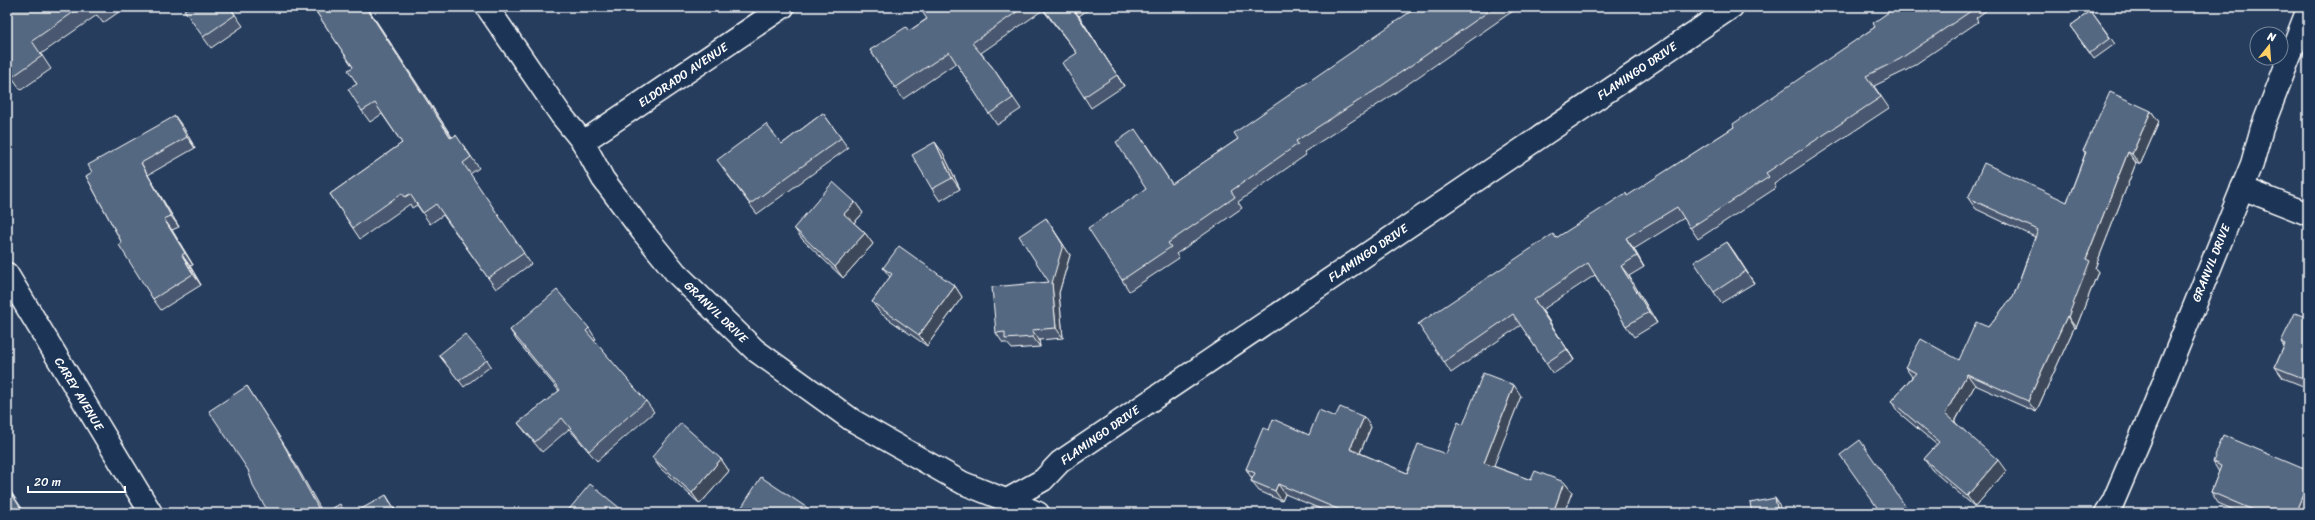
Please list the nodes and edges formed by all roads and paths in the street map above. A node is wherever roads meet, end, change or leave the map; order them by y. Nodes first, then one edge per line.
1 (487, 7) edge
2 (784, 7) edge
3 (1732, 7) edge
4 (2308, 9) edge
5 (583, 142) junction
6 (2242, 188) junction
7 (2308, 214) edge
8 (7, 274) edge
9 (1007, 500) junction
10 (151, 513) edge
11 (1038, 513) edge
12 (2106, 513) edge

1 - 5 street, GRANVIL DRIVE
2 - 5 street, ELDORADO AVENUE
3 - 9 street, FLAMINGO DRIVE
4 - 6 street, GRANVIL DRIVE
5 - 9 street, GRANVIL DRIVE
6 - 7 street
6 - 12 street, GRANVIL DRIVE
8 - 10 street, CAREY AVENUE
9 - 11 street, GRANVIL DRIVE

